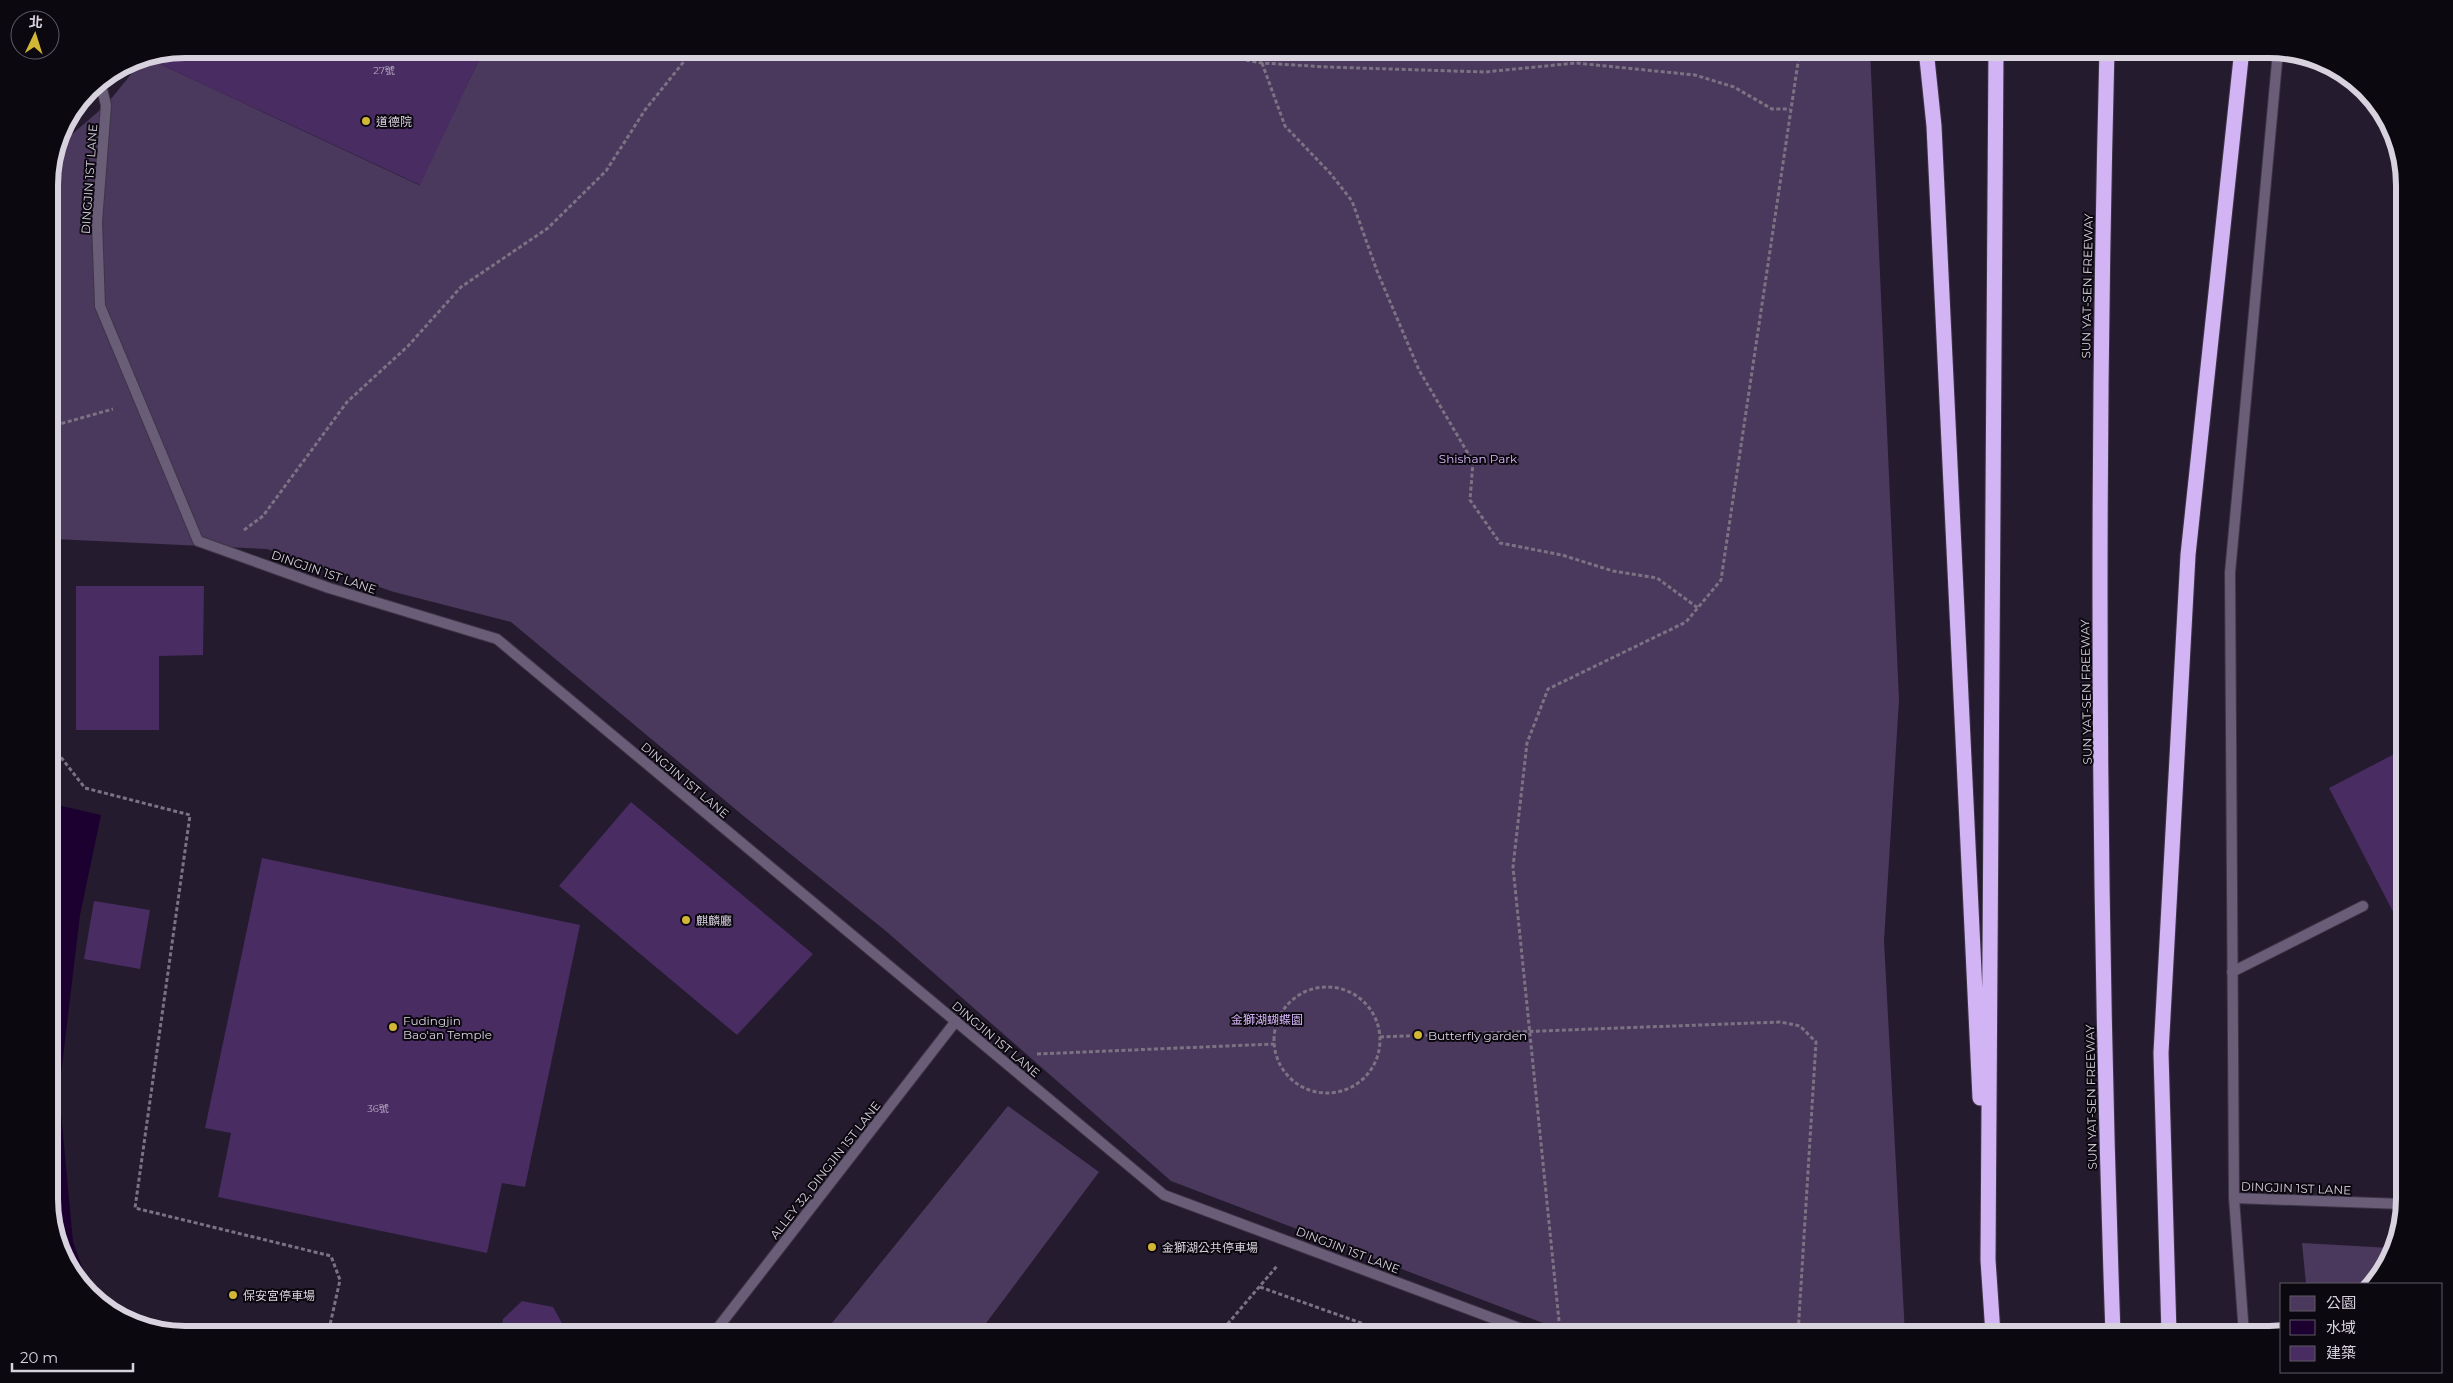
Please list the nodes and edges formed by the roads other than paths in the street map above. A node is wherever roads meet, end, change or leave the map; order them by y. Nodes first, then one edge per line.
1 (1927, 57) edge
2 (1996, 57) edge
3 (2107, 57) edge
4 (2241, 57) edge
5 (2277, 58) edge
6 (102, 88) edge
7 (2363, 906) dead end
8 (2232, 972) junction
9 (956, 1021) junction
10 (2234, 1198) junction
11 (2395, 1204) edge
12 (1988, 1260) junction
13 (720, 1326) edge
14 (1514, 1326) edge
15 (1992, 1326) edge
16 (2113, 1326) edge
17 (2169, 1326) edge
18 (2243, 1326) edge

1 - 12 highway
2 - 12 highway
3 - 16 highway, SUN YAT-SEN FREEWAY
4 - 17 highway
5 - 8 lane
6 - 9 lane, DINGJIN 1ST LANE
7 - 8 lane
8 - 10 lane
9 - 13 lane, ALLEY 32, DINGJIN 1ST LANE
9 - 14 lane, DINGJIN 1ST LANE
10 - 11 lane, DINGJIN 1ST LANE
10 - 18 lane, DINGJIN 1ST LANE
12 - 15 highway

